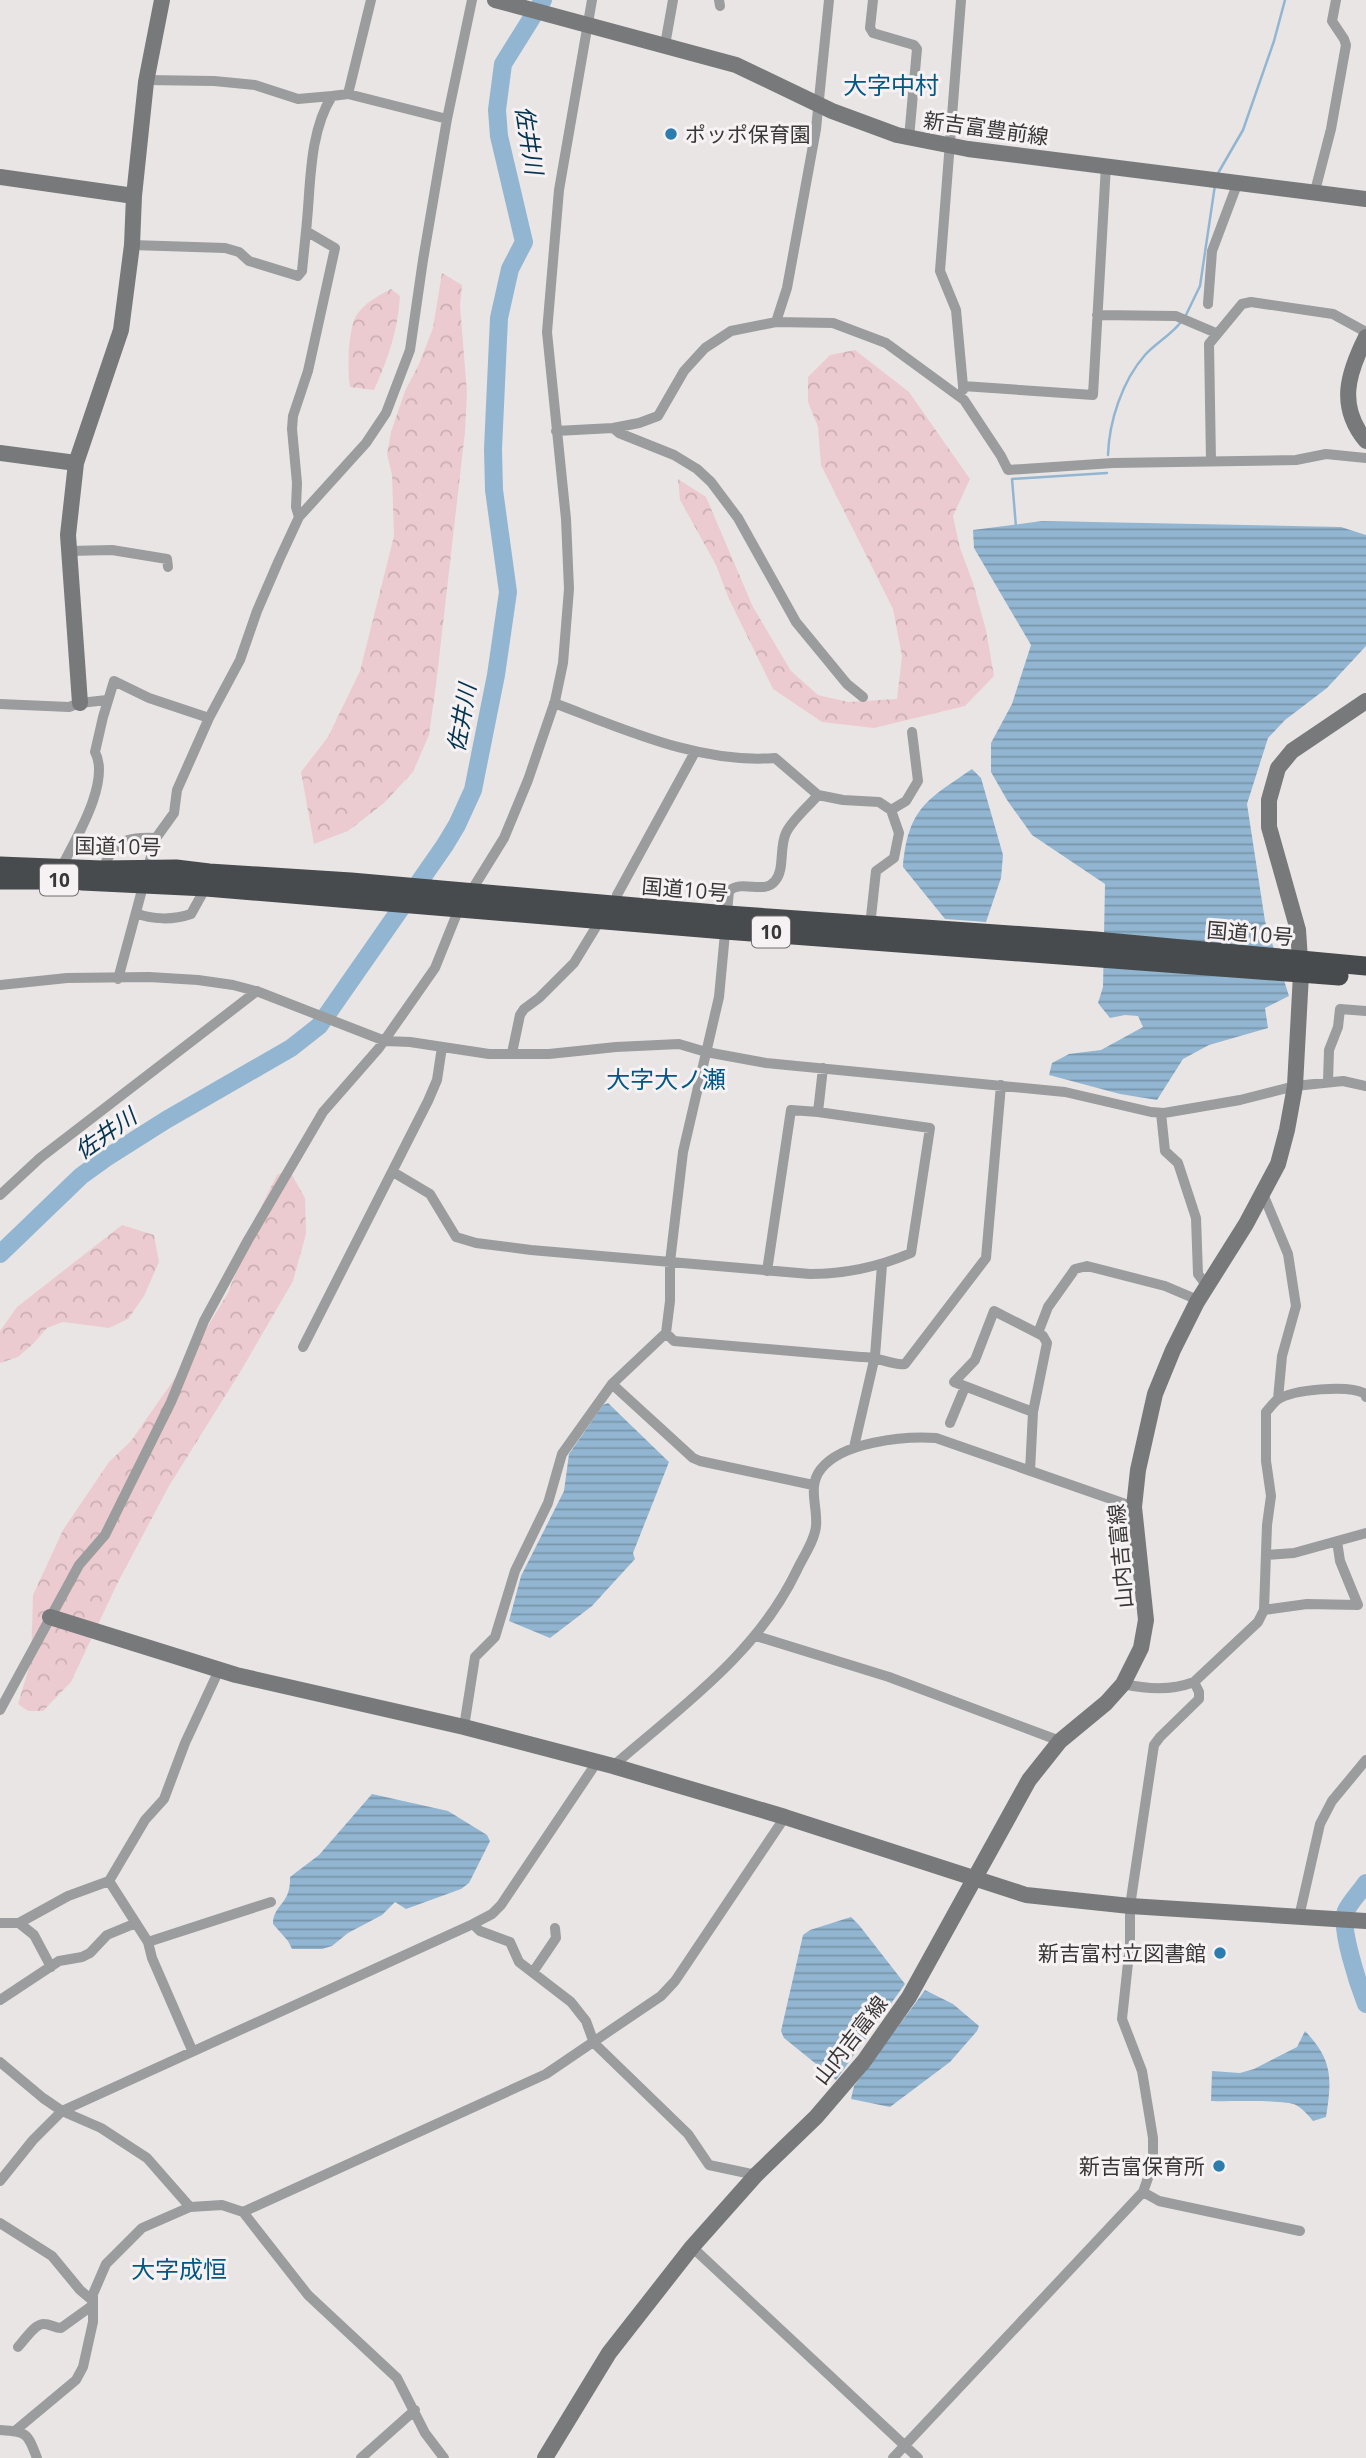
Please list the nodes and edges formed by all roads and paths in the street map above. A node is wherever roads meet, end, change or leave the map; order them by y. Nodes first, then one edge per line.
1 (162, 0) edge
2 (371, 0) edge
3 (472, 0) edge
4 (495, 0) edge
5 (592, 0) edge
6 (673, 0) edge
7 (829, 0) edge
8 (873, 0) edge
9 (961, 0) edge
10 (1336, 0) edge
11 (588, 25) junction
12 (666, 45) junction
13 (146, 80) junction
14 (348, 94) junction
15 (332, 96) junction
16 (818, 103) junction
17 (447, 119) junction
18 (909, 138) junction
19 (949, 145) junction
20 (1106, 165) junction
21 (0, 177) edge
22 (1238, 182) junction
23 (1315, 191) junction
24 (134, 196) junction
25 (1366, 199) edge
26 (306, 231) junction
27 (132, 244) junction
28 (1208, 304) dead end
29 (1097, 315) junction
30 (776, 322) junction
31 (1216, 333) junction
32 (1366, 334) edge
33 (963, 386) junction
34 (964, 400) junction
35 (613, 428) junction
36 (556, 431) junction
37 (1366, 441) edge
38 (0, 453) edge
39 (1366, 458) edge
40 (1211, 461) junction
41 (76, 463) junction
42 (299, 517) junction
43 (69, 551) junction
44 (168, 567) dead end
45 (863, 697) dead end
46 (107, 700) junction
47 (1366, 701) edge
48 (80, 703) junction
49 (554, 703) junction
50 (0, 704) edge
51 (209, 718) junction
52 (912, 732) dead end
53 (695, 752) junction
54 (818, 795) junction
55 (891, 810) junction
56 (156, 838) junction
57 (0, 866) edge
58 (61, 868) junction
59 (112, 874) junction
60 (174, 878) junction
61 (0, 880) edge
62 (206, 887) junction
63 (351, 890) junction
64 (617, 895) dead end
65 (457, 899) junction
66 (136, 913) junction
67 (726, 922) junction
68 (870, 926) junction
69 (596, 927) dead end
70 (1096, 949) junction
71 (1366, 966) edge
72 (1295, 967) junction
73 (1366, 978) edge
74 (118, 979) junction
75 (0, 985) edge
76 (262, 993) junction
77 (1366, 1011) edge
78 (379, 1038) junction
79 (442, 1047) junction
80 (706, 1052) junction
81 (512, 1053) junction
82 (822, 1068) junction
83 (1328, 1083) junction
84 (1001, 1085) junction
85 (1295, 1086) junction
86 (1366, 1086) edge
87 (818, 1112) junction
88 (1161, 1113) junction
89 (393, 1172) junction
90 (1262, 1194) junction
91 (0, 1195) edge
92 (670, 1262) junction
93 (881, 1265) junction
94 (767, 1271) junction
95 (1203, 1293) junction
96 (666, 1333) junction
97 (1038, 1333) junction
98 (303, 1347) dead end
99 (875, 1356) junction
100 (612, 1384) junction
101 (965, 1387) junction
102 (1366, 1397) edge
103 (1278, 1399) junction
104 (1033, 1412) junction
105 (950, 1423) dead end
106 (854, 1447) junction
107 (1030, 1471) junction
108 (813, 1485) junction
109 (1134, 1507) junction
110 (1366, 1532) edge
111 (1337, 1541) junction
112 (1266, 1555) junction
113 (1264, 1610) junction
114 (50, 1616) junction
115 (757, 1636) junction
116 (219, 1670) junction
117 (1194, 1682) junction
118 (1122, 1684) junction
119 (0, 1710) edge
120 (464, 1727) junction
121 (1060, 1741) junction
122 (1366, 1760) edge
123 (605, 1764) junction
124 (785, 1817) junction
125 (975, 1879) junction
126 (109, 1881) junction
127 (271, 1902) dead end
128 (1130, 1906) junction
129 (1299, 1917) junction
130 (1362, 1921) edge
131 (0, 1923) edge
132 (19, 1923) junction
133 (135, 1923) junction
134 (473, 1924) junction
135 (555, 1928) dead end
136 (148, 1942) junction
137 (51, 1966) junction
138 (533, 1972) junction
139 (0, 2000) edge
140 (594, 2043) junction
141 (192, 2050) junction
142 (0, 2062) edge
143 (62, 2111) junction
144 (756, 2175) junction
145 (0, 2181) edge
146 (1143, 2192) junction
147 (190, 2207) junction
148 (243, 2211) junction
149 (0, 2224) edge
150 (1300, 2231) dead end
151 (692, 2247) junction
152 (93, 2303) junction
153 (18, 2347) dead end
154 (415, 2410) junction
155 (0, 2430) edge
156 (16, 2430) junction
157 (905, 2446) junction
158 (37, 2458) edge
159 (360, 2458) edge
160 (444, 2458) edge
161 (545, 2458) edge
162 (893, 2458) edge
163 (918, 2458) edge

1 - 13 main road
2 - 14 street
3 - 17 street
4 - 11 main road, 新吉富豊前線
5 - 11 street
6 - 12 street
7 - 16 street
8 - 18 street
9 - 19 street
10 - 23 street
11 - 12 main road, 新吉富豊前線
11 - 36 street
12 - 16 main road, 新吉富豊前線
13 - 15 street
13 - 24 main road
14 - 15 street
14 - 17 street
15 - 26 street
16 - 18 main road, 新吉富豊前線
16 - 30 street
17 - 42 street
18 - 19 main road, 新吉富豊前線
19 - 20 main road, 新吉富豊前線
19 - 33 street
20 - 22 main road, 新吉富豊前線
20 - 29 street
21 - 24 main road
22 - 23 main road, 新吉富豊前線
22 - 28 street
23 - 25 main road, 新吉富豊前線
24 - 27 main road
26 - 27 street
26 - 42 street
27 - 41 main road
29 - 31 street
29 - 33 street
30 - 34 street
30 - 35 street
31 - 32 street
31 - 40 street
32 - 37 main road
33 - 34 street
34 - 40 street
35 - 36 street
35 - 45 street
36 - 49 street
38 - 41 main road
39 - 40 street
41 - 43 main road
42 - 51 street
43 - 44 street
43 - 48 main road
46 - 48 street
46 - 51 street
46 - 58 street
47 - 72 main road, 山内吉富線
48 - 50 street
49 - 53 street
49 - 65 street
51 - 56 street
52 - 55 street
53 - 54 street
53 - 64 street
54 - 55 street
54 - 67 street
55 - 68 street
56 - 59 street
56 - 66 street
57 - 58 highway, 国道10号 / 10
58 - 59 highway, 国道10号 / 10
59 - 60 highway, 国道10号 / 10
59 - 61 highway, 国道10号 / 10
60 - 62 highway, 国道10号 / 10
60 - 63 highway, 国道10号 / 10
62 - 63 highway, 国道10号 / 10
62 - 66 street
63 - 65 highway, 国道10号 / 10
65 - 67 highway, 国道10号 / 10
65 - 78 street
66 - 74 street
67 - 68 highway, 国道10号 / 10
67 - 70 highway, 国道10号 / 10
67 - 80 street
68 - 70 highway, 国道10号 / 10
69 - 81 street
70 - 72 highway, 国道10号 / 10
71 - 72 highway, 国道10号 / 10
72 - 73 highway, 国道10号 / 10
72 - 85 main road, 山内吉富線
74 - 75 street
74 - 76 street
76 - 78 street
76 - 91 street
77 - 83 street
78 - 79 street
78 - 114 street
79 - 81 street
79 - 89 street
80 - 81 street
80 - 82 street
80 - 92 street
82 - 84 street
82 - 87 street
83 - 85 street
83 - 86 street
84 - 88 street
84 - 99 street
85 - 88 street
85 - 90 main road, 山内吉富線
87 - 93 street
87 - 94 street
88 - 95 street
89 - 92 street
89 - 98 street
90 - 95 main road, 山内吉富線
90 - 103 street
92 - 94 street
92 - 96 street
93 - 94 street
93 - 99 street
95 - 97 street
95 - 109 main road, 山内吉富線
96 - 99 street
96 - 100 street
97 - 101 street
97 - 104 street
99 - 106 street
100 - 108 street
100 - 120 street
101 - 104 street
101 - 105 street
102 - 103 street
103 - 112 street
104 - 107 street
106 - 107 street
106 - 108 street
107 - 109 street
108 - 115 street
109 - 118 main road, 山内吉富線
110 - 111 street
111 - 112 street
111 - 113 street
112 - 113 street
113 - 117 street
114 - 116 main road
114 - 119 street
115 - 121 street
115 - 123 street
116 - 120 main road
116 - 126 street
117 - 118 street
117 - 128 street
118 - 121 main road, 山内吉富線
120 - 123 main road
121 - 125 main road, 山内吉富線
122 - 129 street
123 - 124 main road
123 - 134 street
124 - 125 main road
124 - 140 street
125 - 128 main road
125 - 144 main road, 山内吉富線
126 - 132 street
126 - 133 street
127 - 136 street
128 - 129 main road
128 - 146 street
129 - 130 main road
131 - 132 street
132 - 137 street
133 - 136 street
133 - 137 street
134 - 138 street
134 - 141 street
135 - 138 street
136 - 141 street
137 - 139 street
138 - 140 street
140 - 144 street
140 - 148 street
141 - 143 street
142 - 143 street
143 - 145 street
143 - 147 street
144 - 151 main road, 山内吉富線
146 - 150 street
146 - 157 street
147 - 148 street
147 - 152 street
148 - 154 street
149 - 152 street
151 - 157 street
151 - 161 main road, 山内吉富線
152 - 153 street
152 - 156 street
154 - 159 street
154 - 160 street
155 - 156 street
156 - 158 street
157 - 162 street
157 - 163 street

